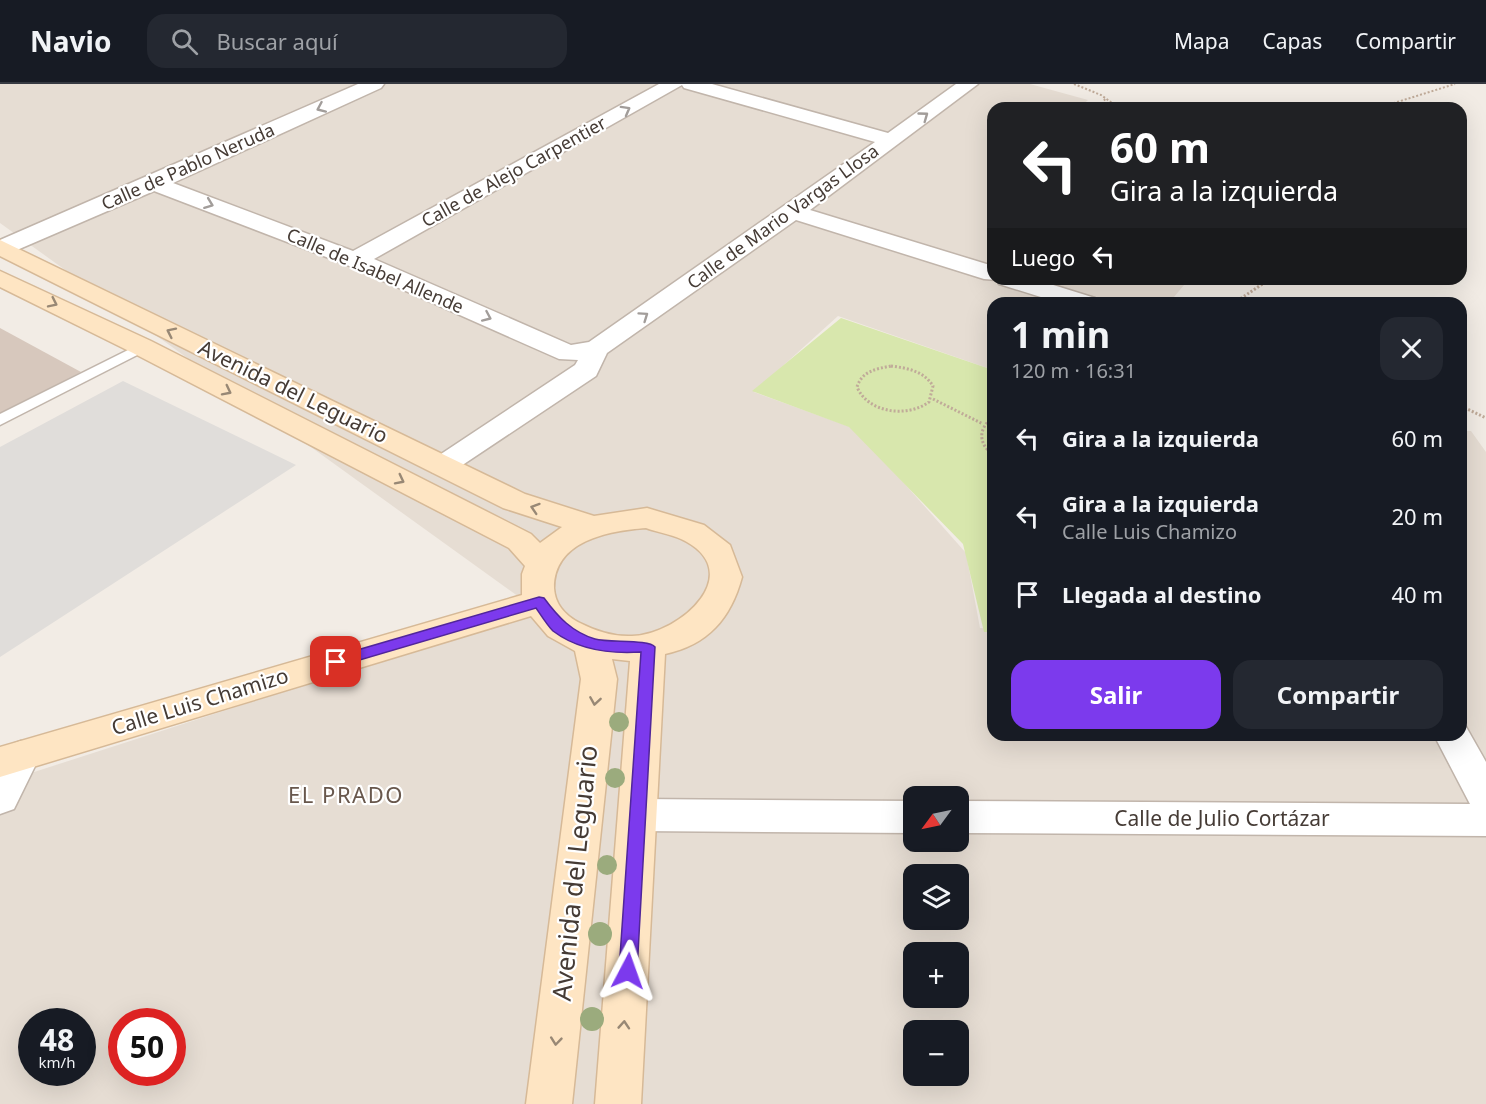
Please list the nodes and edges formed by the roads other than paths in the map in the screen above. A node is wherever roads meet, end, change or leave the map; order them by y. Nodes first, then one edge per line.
1 (374, 84) edge
2 (673, 84) edge
3 (691, 84) edge
4 (968, 84) edge
5 (891, 140) junction
6 (154, 183) junction
7 (793, 212) junction
8 (1, 248) edge
9 (355, 260) junction
10 (987, 272) edge
11 (0, 278) edge
12 (1028, 285) edge
13 (1066, 297) edge
14 (142, 347) junction
15 (596, 349) junction
16 (0, 420) edge
17 (442, 466) junction
18 (591, 526) junction
19 (542, 564) junction
20 (539, 602) junction
21 (591, 644) junction
22 (648, 647) junction
23 (1455, 741) edge
24 (11, 759) edge
25 (0, 798) edge
26 (1486, 798) edge
27 (639, 815) junction
28 (903, 817) edge
29 (969, 817) edge
30 (1486, 820) edge
31 (549, 1104) edge
32 (618, 1104) edge

1 -> 6 street, Calle de Pablo Neruda
9 -> 2 street, Calle de Alejo Carpentier
3 - 5 street
5 -> 4 street, Calle de Mario Vargas Llosa
5 - 7 street, Calle de Mario Vargas Llosa
6 - 8 street, Calle de Pablo Neruda
6 -> 9 street, Calle de Isabel Allende
7 - 10 street
15 -> 7 street, Calle de Mario Vargas Llosa
17 -> 8 main road, Avenida del Leguario
9 -> 15 street, Calle de Isabel Allende
11 -> 14 main road, Avenida del Leguario
12 - 13 street
14 - 16 lane
14 -> 19 main road, Avenida del Leguario
15 - 17 street
18 -> 17 main road, Avenida del Leguario
18 - 19 main road
18 - 22 main road
19 - 20 main road
20 - 21 main road
20 - 24 main road, Calle Luis Chamizo
21 - 22 main road
21 -> 31 main road, Avenida del Leguario
22 - 27 main road
23 - 26 street
24 - 25 street
27 - 28 street
32 -> 27 main road
29 - 30 street, Calle de Julio Cortázar

